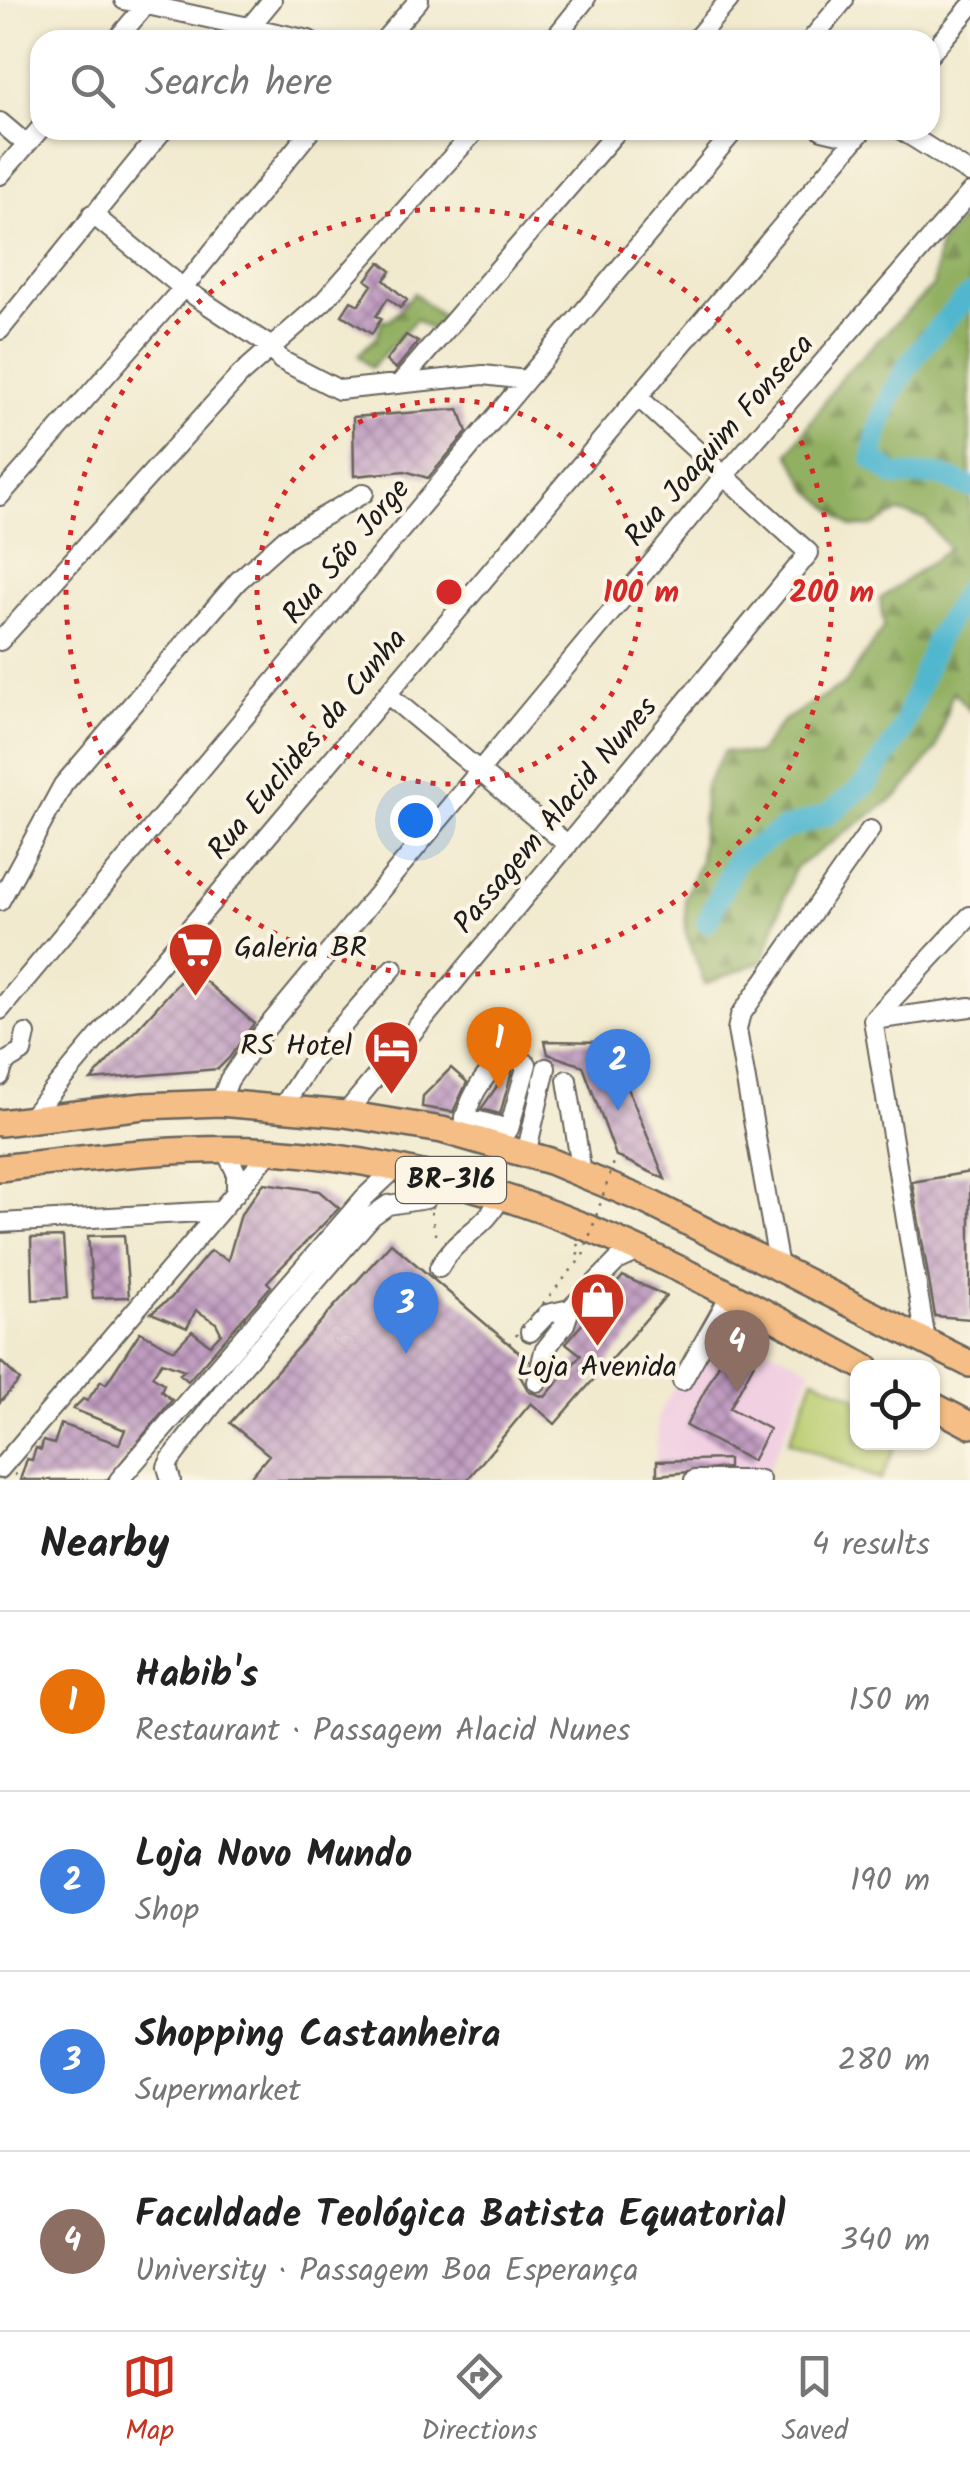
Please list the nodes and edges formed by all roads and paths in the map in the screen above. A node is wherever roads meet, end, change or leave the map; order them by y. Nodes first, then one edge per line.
1 (124, 0) edge
2 (272, 0) edge
3 (418, 0) edge
4 (586, 0) edge
5 (728, 0) edge
6 (844, 0) edge
7 (148, 2) edge
8 (970, 7) edge
9 (124, 30) edge
10 (235, 30) edge
11 (247, 30) edge
12 (392, 30) edge
13 (561, 30) edge
14 (702, 30) edge
15 (818, 30) edge
16 (940, 42) edge
17 (0, 122) edge
18 (30, 140) edge
19 (155, 140) edge
20 (303, 140) edge
21 (467, 140) edge
22 (609, 140) edge
23 (727, 140) edge
24 (855, 140) edge
25 (917, 140) edge
26 (26, 144) junction
27 (0, 174) edge
28 (970, 174) edge
29 (970, 193) edge
30 (92, 214) junction
31 (184, 288) junction
32 (0, 330) edge
33 (270, 346) junction
34 (526, 380) junction
35 (401, 382) junction
36 (638, 397) junction
37 (724, 476) junction
38 (364, 493) dead end
39 (0, 496) edge
40 (0, 641) edge
41 (387, 694) junction
42 (478, 768) junction
43 (870, 830) dead end
44 (568, 845) junction
45 (0, 901) edge
46 (970, 916) edge
47 (393, 968) dead end
48 (970, 1007) edge
49 (0, 1010) edge
50 (874, 1020) junction
51 (26, 1034) dead end
52 (546, 1068) dead end
53 (0, 1076) edge
54 (567, 1080) dead end
55 (220, 1104) junction
56 (282, 1108) junction
57 (345, 1114) junction
58 (28, 1120) junction
59 (0, 1123) edge
60 (271, 1151) junction
61 (226, 1152) junction
62 (526, 1154) junction
63 (616, 1156) dead end
64 (398, 1166) junction
65 (0, 1168) edge
66 (582, 1174) junction
67 (236, 1193) junction
68 (501, 1195) junction
69 (426, 1199) joint
70 (220, 1211) junction
71 (0, 1223) edge
72 (580, 1238) dead end
73 (641, 1250) junction
74 (584, 1256) junction
75 (437, 1261) joint
76 (779, 1267) junction
77 (731, 1294) junction
78 (570, 1309) junction
79 (530, 1332) dead end
80 (926, 1341) junction
81 (509, 1344) dead end
82 (853, 1360) edge
83 (970, 1364) edge
84 (682, 1381) dead end
85 (537, 1382) dead end
86 (940, 1396) edge
87 (970, 1408) edge
88 (940, 1409) edge
89 (970, 1425) edge
90 (0, 1469) edge
91 (119, 1480) edge
92 (171, 1480) edge
93 (694, 1480) edge
94 (760, 1480) edge

1 - 7 street
2 - 11 street
3 - 12 street
4 - 13 street
5 - 14 street
6 - 15 street
7 - 9 street
7 - 10 street
8 - 16 street
17 - 26 street
18 - 26 street
19 - 30 street
20 - 31 street
21 - 33 street
22 - 35 street
23 - 34 street, Rua São Jorge
24 - 36 street, Rua Euclides da Cunha
25 - 28 street
26 - 27 street
29 - 37 street, Rua Joaquim Fonseca
30 - 31 street
30 - 32 street
31 - 33 street
31 - 39 street
33 - 35 street
33 - 40 street
34 - 35 street
34 - 49 street, Rua São Jorge
36 - 37 street
36 - 41 street, Rua Euclides da Cunha
37 - 42 street, Rua Joaquim Fonseca
37 - 44 street, Passagem Alacid Nunes
38 - 45 street
41 - 42 street
41 - 58 street, Rua Euclides da Cunha
42 - 44 street
42 - 55 street, Rua Joaquim Fonseca
43 - 76 street
44 - 57 street, Passagem Alacid Nunes
46 - 50 street
47 - 56 street
48 - 50 street
50 - 80 street
51 - 53 street
52 - 62 street
54 - 66 street
55 - 56 highway, BR-316
55 - 58 highway, BR-316
56 - 57 highway, BR-316
57 - 62 highway, BR-316
58 - 59 highway, BR-316
60 - 61 highway, BR-316
60 - 64 highway, BR-316
60 - 67 street
61 - 65 highway, BR-316
61 - 67 street
62 - 66 highway, BR-316
63 - 74 path, bridge
64 - 68 highway, BR-316
64 - 91 street
66 - 76 highway, BR-316
67 - 70 street
68 - 73 highway, BR-316
68 - 75 street
69 - 75 path
69 - 92 street
70 - 71 street
70 - 90 street
72 - 74 path
73 - 77 highway, BR-316
73 - 78 street
74 - 81 path, bridge
76 - 80 highway, BR-316
77 - 82 highway, BR-316
77 - 84 street
78 - 79 street
78 - 85 street
80 - 83 highway, BR-316
86 - 87 highway
88 - 89 highway
93 - 94 street

